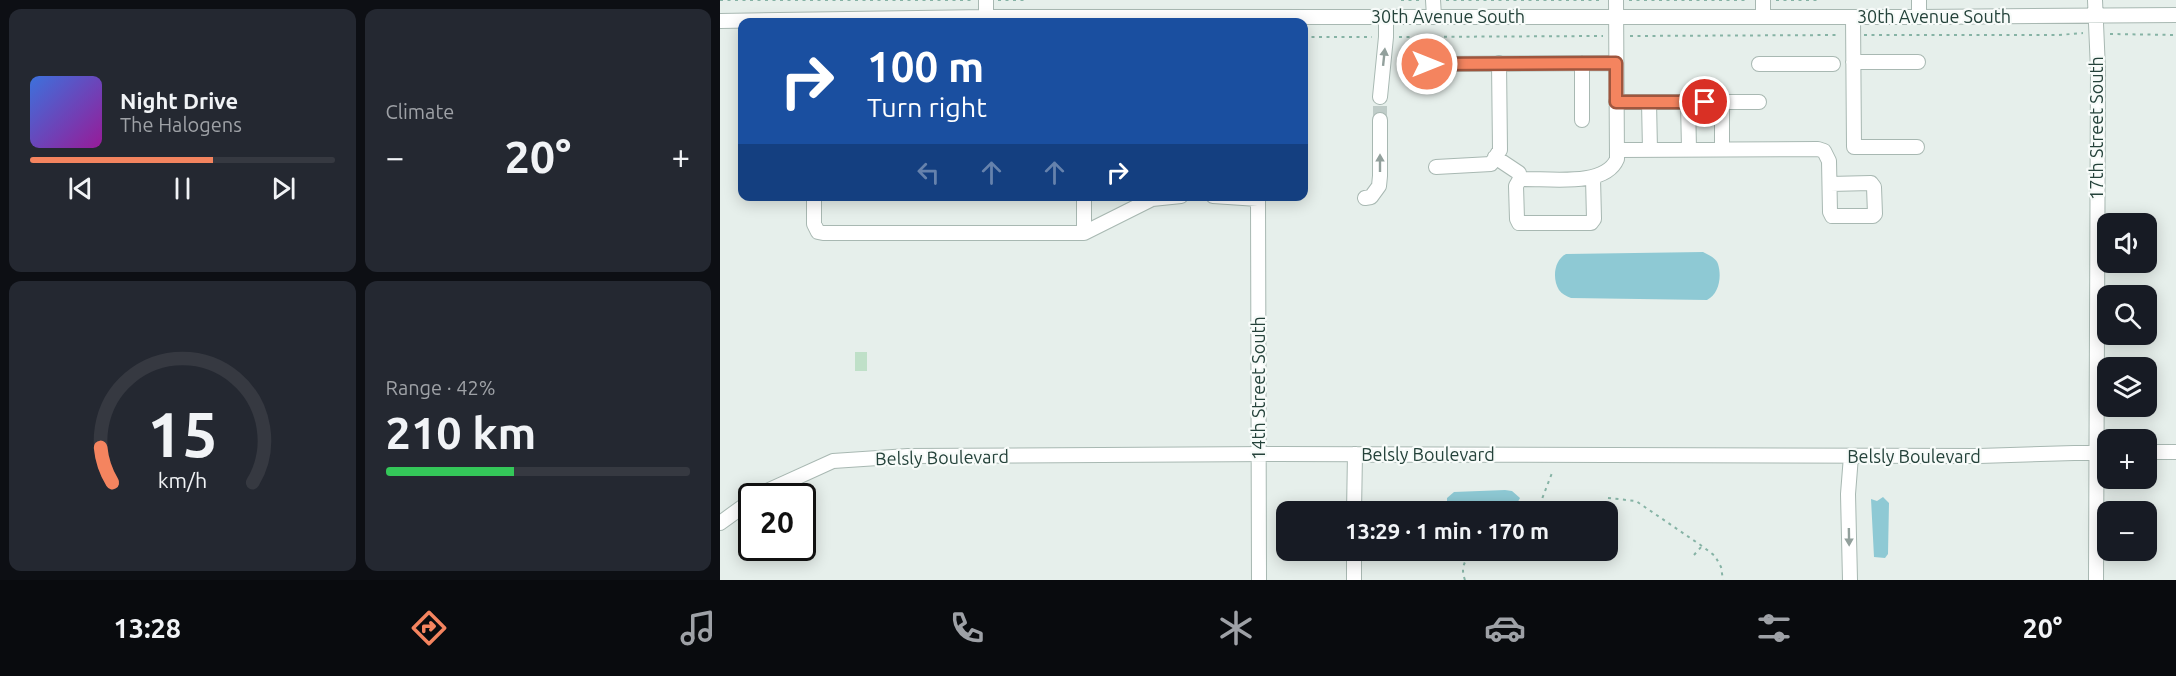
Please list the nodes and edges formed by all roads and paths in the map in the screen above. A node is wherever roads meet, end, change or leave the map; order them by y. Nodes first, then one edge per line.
1 (720, 0) edge
2 (986, 0) edge
3 (1028, 0) edge
4 (1433, 0) edge
5 (1616, 0) edge
6 (1763, 0) edge
7 (1919, 0) edge
8 (2095, 0) edge
9 (2095, 15) junction
10 (2176, 15) edge
11 (1386, 16) junction
12 (1434, 16) junction
13 (986, 17) junction
14 (1616, 17) junction
15 (1763, 17) junction
16 (1853, 17) junction
17 (1919, 17) junction
18 (958, 18) edge
19 (1122, 18) edge
20 (1301, 18) edge
21 (720, 21) edge
22 (738, 21) edge
23 (2095, 32) junction
24 (1853, 35) junction
25 (2176, 35) edge
26 (1617, 36) junction
27 (1386, 37) junction
28 (1308, 38) edge
29 (1853, 62) junction
30 (1918, 62) dead end
31 (1499, 63) junction
32 (1582, 63) junction
33 (1616, 63) junction
34 (1427, 64) dead end
35 (1759, 64) dead end
36 (1833, 64) dead end
37 (1380, 97) tunnel mouth
38 (1616, 102) junction
39 (1649, 102) junction
40 (1688, 102) junction
41 (1722, 102) junction
42 (1759, 102) dead end
43 (1380, 120) tunnel mouth
44 (1582, 120) dead end
45 (1917, 147) dead end
46 (1689, 149) junction
47 (1722, 149) junction
48 (1617, 150) junction
49 (1650, 150) junction
50 (1495, 157) junction
51 (1436, 167) dead end
52 (1520, 178) junction
53 (1593, 178) junction
54 (1830, 184) dead end
55 (1365, 198) dead end
56 (814, 201) edge
57 (1084, 201) edge
58 (1148, 201) edge
59 (1258, 201) edge
60 (1084, 233) junction
61 (2101, 429) edge
62 (2097, 452) edge
63 (2157, 452) edge
64 (2176, 452) edge
65 (1258, 454) junction
66 (1355, 454) junction
67 (1851, 456) junction
68 (1552, 473) dead end
69 (785, 483) edge
70 (2100, 489) edge
71 (1608, 498) dead end
72 (1354, 501) edge
73 (1541, 501) edge
74 (738, 510) edge
75 (720, 523) edge
76 (1702, 546) junction
77 (1694, 555) dead end
78 (1354, 561) edge
79 (1465, 561) edge
80 (1259, 580) edge
81 (1354, 580) edge
82 (1465, 580) edge
83 (1723, 580) edge
84 (1850, 580) edge
85 (2096, 580) edge

1 - 2 path
2 - 3 path
2 - 13 street
4 - 12 street
5 - 14 street
6 - 15 street
7 - 17 street
8 - 9 street, 17th Street South
9 - 10 street, 30th Avenue South
9 - 17 street, 30th Avenue South
9 - 23 street, 17th Street South
11 - 12 street, 30th Avenue South
11 - 20 street, 30th Avenue South
11 - 27 street
12 - 14 street, 30th Avenue South
13 - 18 street, 30th Avenue South
13 - 19 street, 30th Avenue South
14 - 15 street, 30th Avenue South
14 - 26 street
15 - 16 street, 30th Avenue South
16 - 17 street, 30th Avenue South
16 - 24 street
21 - 22 street, 30th Avenue South
23 - 24 path
23 - 25 path
23 - 61 street, 17th Street South
24 - 26 path
24 - 29 street
26 - 27 path
26 - 33 street
27 - 28 path
37 -> 27 street
29 - 30 street
29 - 45 street
31 - 32 street
31 - 34 street
31 - 50 street
32 - 33 street
32 - 44 street
33 - 38 street
35 - 36 street
38 - 39 street
38 - 48 street
39 - 40 street
39 - 49 street
40 - 41 street
40 - 46 street
41 - 42 street
41 - 47 street
55 -> 43 street
46 - 47 street
46 - 49 street
47 - 54 street
48 - 49 street
48 - 53 street
50 - 51 street
50 - 52 street
52 - 53 street
52 - 53 street
56 - 60 street
57 - 60 street
58 - 60 street
59 - 65 street, 14th Street South
62 - 67 street, Belsly Boulevard
63 - 64 street
65 - 66 street, Belsly Boulevard
65 - 69 street, Belsly Boulevard
65 - 80 street, 14th Street South
66 - 67 street, Belsly Boulevard
66 - 72 street
67 -> 84 street
68 - 73 path
70 - 85 street, 17th Street South
71 - 76 path
74 - 75 street
76 - 77 path
76 - 83 path
78 - 81 street
79 - 82 path

